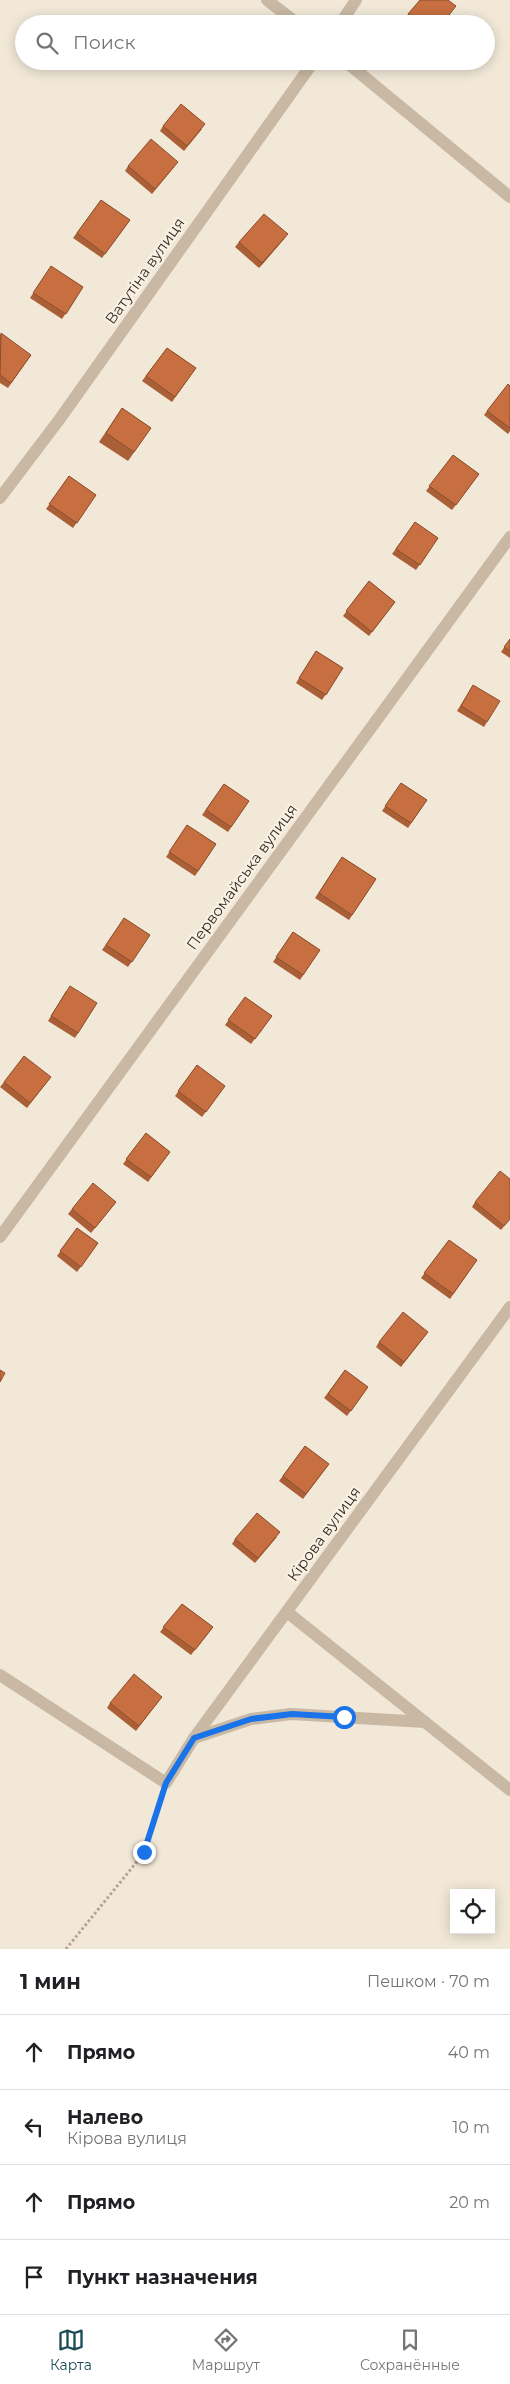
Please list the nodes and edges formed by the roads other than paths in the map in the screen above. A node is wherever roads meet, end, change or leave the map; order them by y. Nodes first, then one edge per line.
1 (267, 0) edge
2 (356, 0) edge
3 (286, 15) edge
4 (346, 15) edge
5 (308, 70) edge
6 (355, 70) edge
7 (510, 197) edge
8 (0, 498) edge
9 (510, 537) edge
10 (0, 1237) edge
11 (510, 1307) edge
12 (287, 1612) junction
13 (0, 1675) edge
14 (425, 1722) junction
15 (194, 1738) junction
16 (510, 1790) edge

1 - 3 street
2 - 4 street
5 - 8 street, Ватутіна вулиця
6 - 7 street
9 - 10 street, Первомайська вулиця
11 - 12 street, Кірова вулиця
12 - 14 street
12 - 15 street, Кірова вулиця
13 - 15 street, Кірова вулиця
14 - 15 street
14 - 16 street

